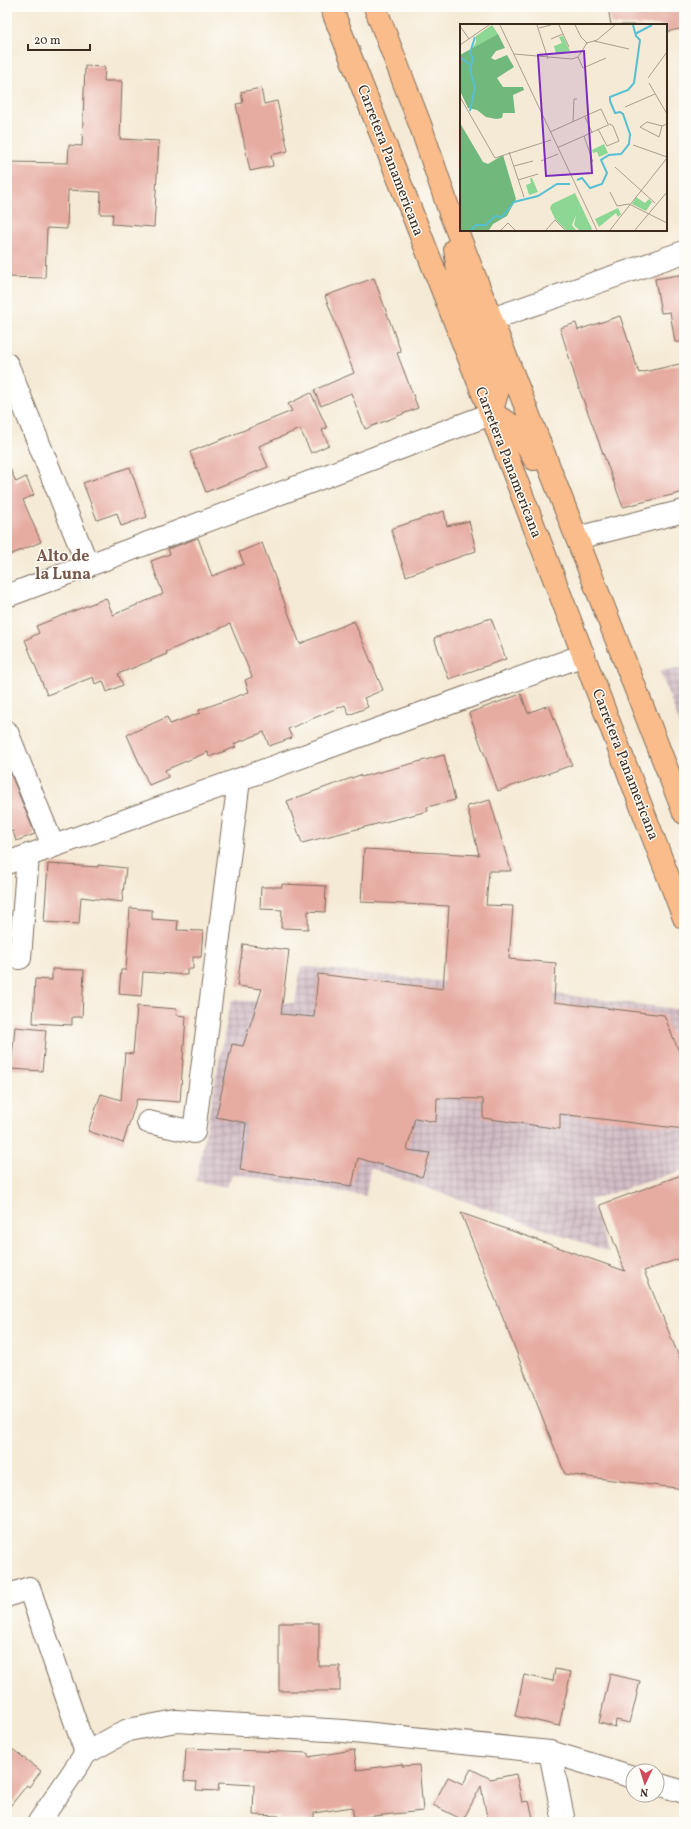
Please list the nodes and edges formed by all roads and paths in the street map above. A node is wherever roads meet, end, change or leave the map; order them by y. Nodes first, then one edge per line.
1 (331, 7) edge
2 (375, 7) edge
3 (450, 213) junction
4 (684, 252) edge
5 (492, 319) junction
6 (7, 364) edge
7 (490, 414) junction
8 (567, 511) junction
9 (684, 511) edge
10 (578, 538) junction
11 (88, 566) junction
12 (7, 596) edge
13 (584, 656) junction
14 (7, 732) edge
15 (239, 780) junction
16 (684, 813) edge
17 (53, 846) junction
18 (28, 855) junction
19 (7, 863) edge
20 (684, 918) edge
21 (20, 958) dead end
22 (148, 1122) dead end
23 (7, 1596) edge
24 (550, 1752) junction
25 (86, 1754) junction
26 (625, 1775) edge
27 (665, 1786) edge
28 (684, 1792) edge
29 (39, 1822) edge
30 (564, 1822) edge

1 - 7 highway, Carretera Panamericana
2 - 3 highway
3 - 5 highway
3 - 7 highway
4 - 5 street
5 - 8 highway
6 - 11 street
7 - 8 highway
7 - 11 street
7 - 13 highway, Carretera Panamericana
8 - 10 highway
9 - 10 street
10 - 16 highway
11 - 12 street
13 - 15 street
13 - 20 highway, Carretera Panamericana
14 - 17 street
15 - 17 street
15 - 22 street
17 - 18 street
18 - 19 street
18 - 21 street
23 - 25 street
24 - 25 street
24 - 26 street
24 - 30 street
25 - 29 street
27 - 28 street

